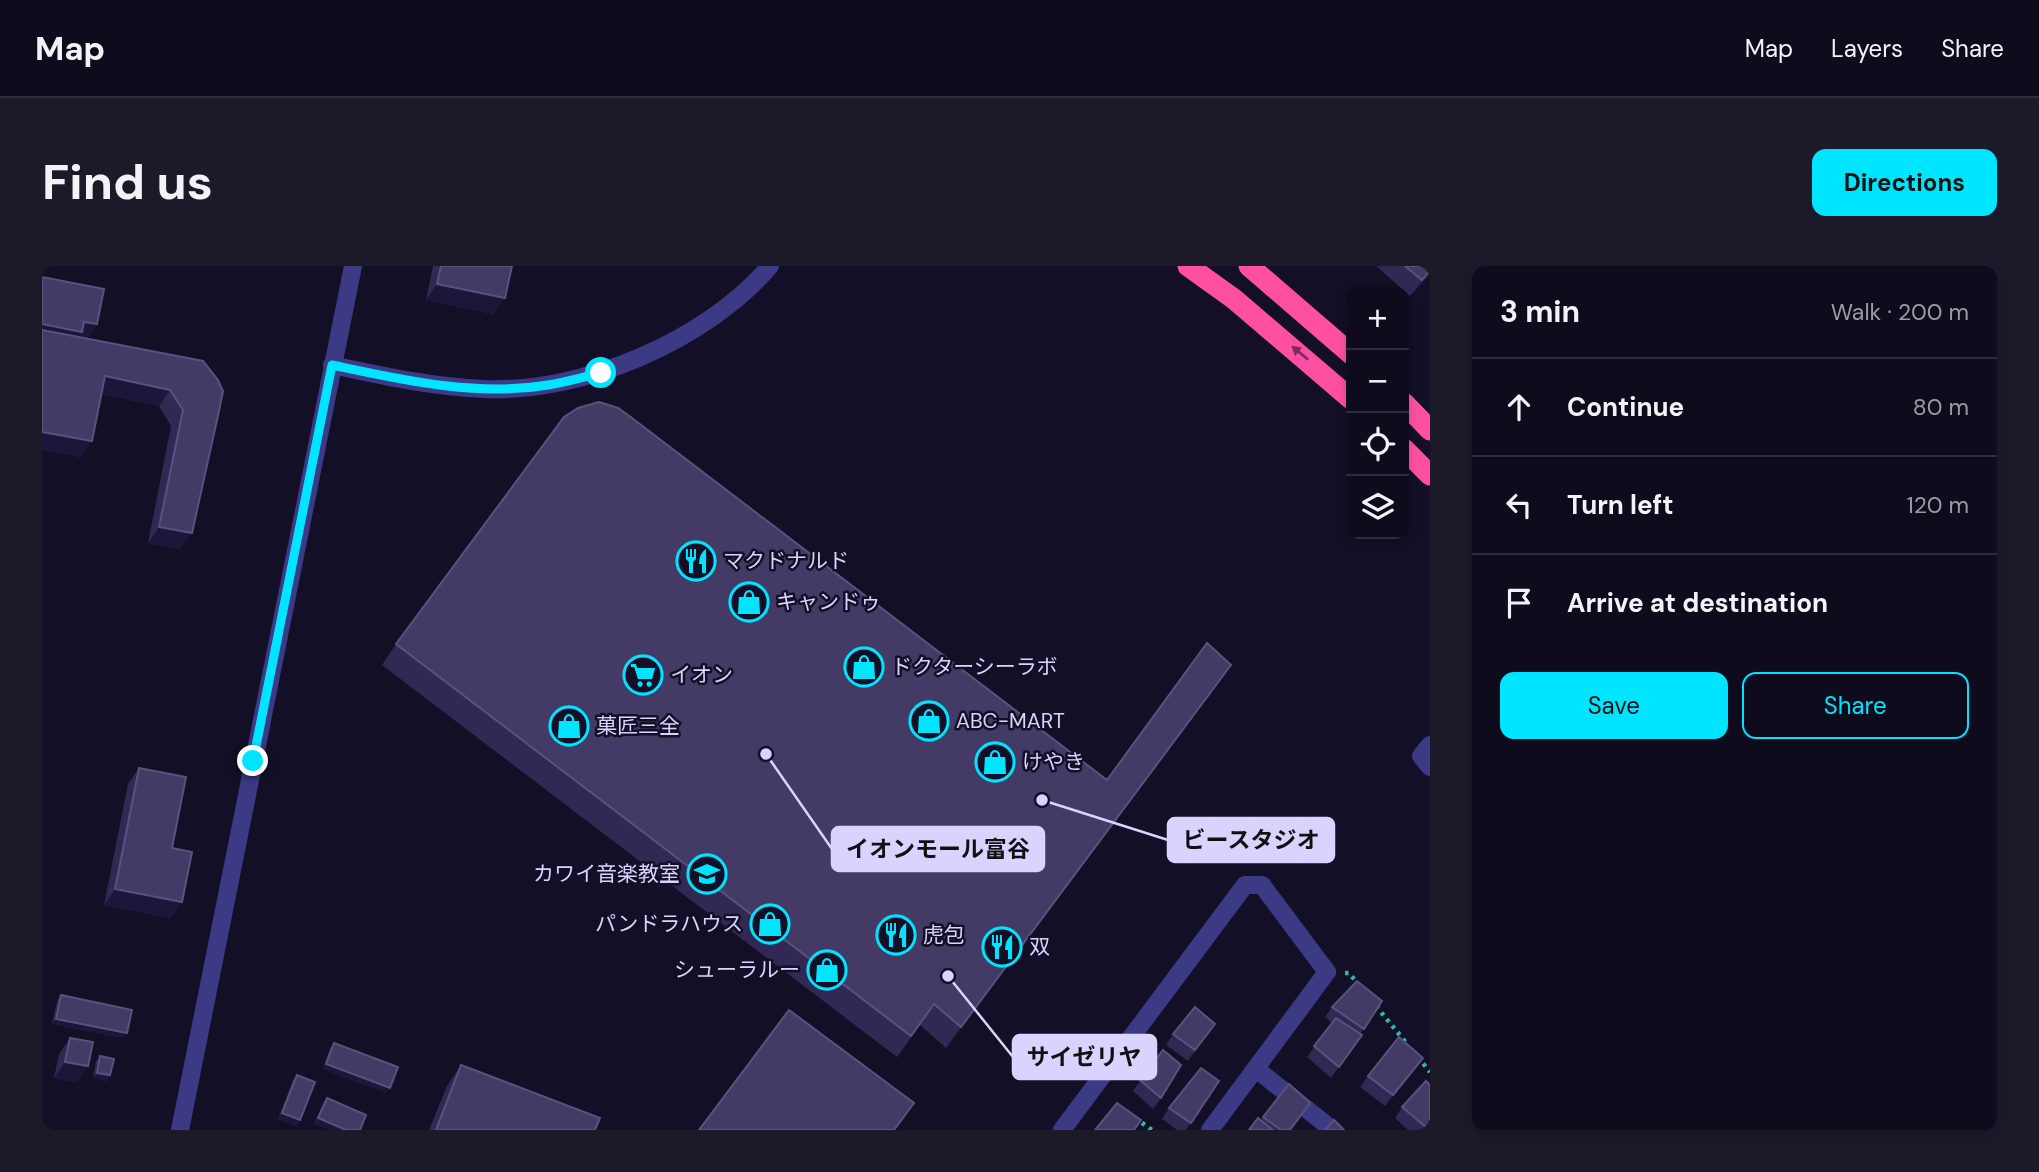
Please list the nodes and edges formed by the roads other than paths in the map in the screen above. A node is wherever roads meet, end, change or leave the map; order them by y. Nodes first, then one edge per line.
1 (353, 266) edge
2 (770, 266) edge
3 (1188, 266) edge
4 (1249, 266) edge
5 (1346, 350) edge
6 (332, 365) junction
7 (1346, 394) edge
8 (1409, 408) edge
9 (1430, 430) edge
10 (1409, 454) edge
11 (1430, 475) edge
12 (1430, 745) edge
13 (1430, 768) edge
14 (1256, 1069) junction
15 (180, 1130) edge
16 (1062, 1130) edge
17 (1210, 1130) edge
18 (1332, 1130) edge

1 - 6 street
2 - 6 street
7 -> 3 highway
4 - 5 highway
6 - 15 street
8 - 9 highway
10 - 11 highway
12 - 13 street
14 - 16 street
14 - 17 street
14 - 18 street

